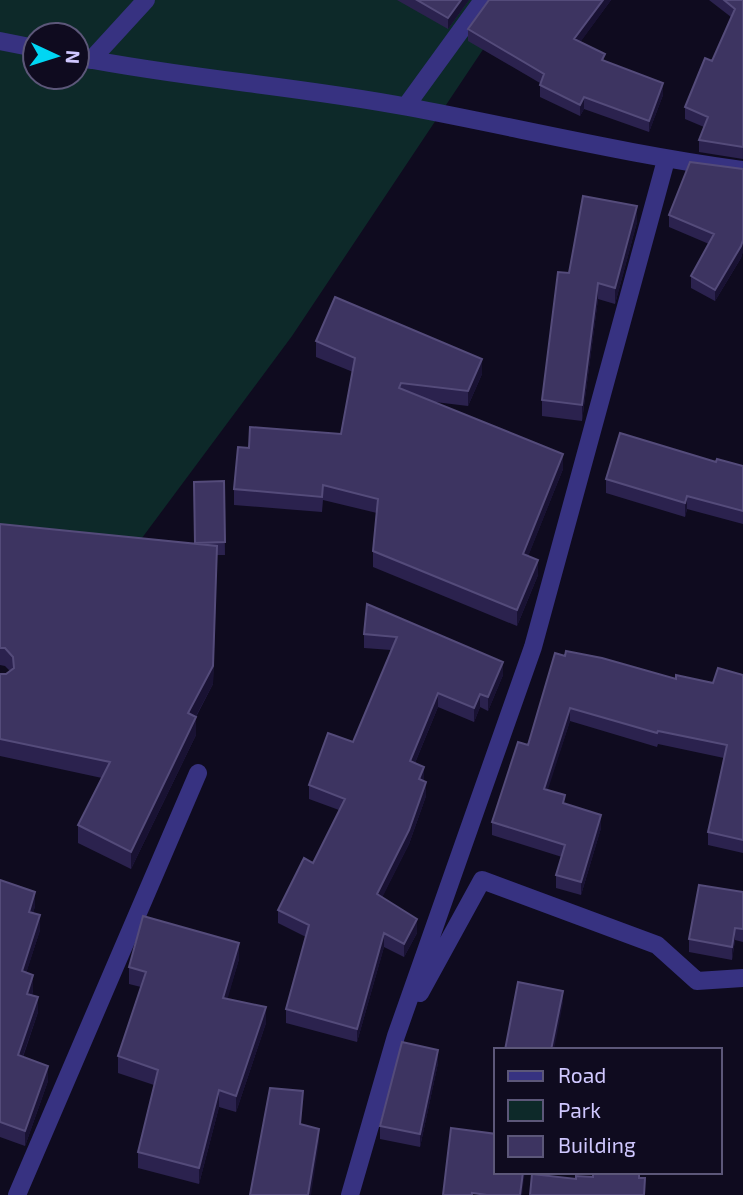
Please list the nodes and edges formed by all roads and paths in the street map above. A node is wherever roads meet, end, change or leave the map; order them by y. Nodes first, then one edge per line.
1 (146, 0) edge
2 (483, 0) edge
3 (0, 41) edge
4 (21, 45) edge
5 (91, 51) edge
6 (91, 59) edge
7 (407, 106) junction
8 (666, 160) junction
9 (743, 170) edge
10 (198, 773) dead end
11 (743, 978) edge
12 (396, 1036) junction
13 (17, 1195) edge
14 (351, 1195) edge

1 - 5 street
2 - 7 street
3 - 4 street
6 - 7 street
7 - 8 street
8 - 9 street
8 - 12 street
10 - 13 street
11 - 12 street
12 - 14 street

